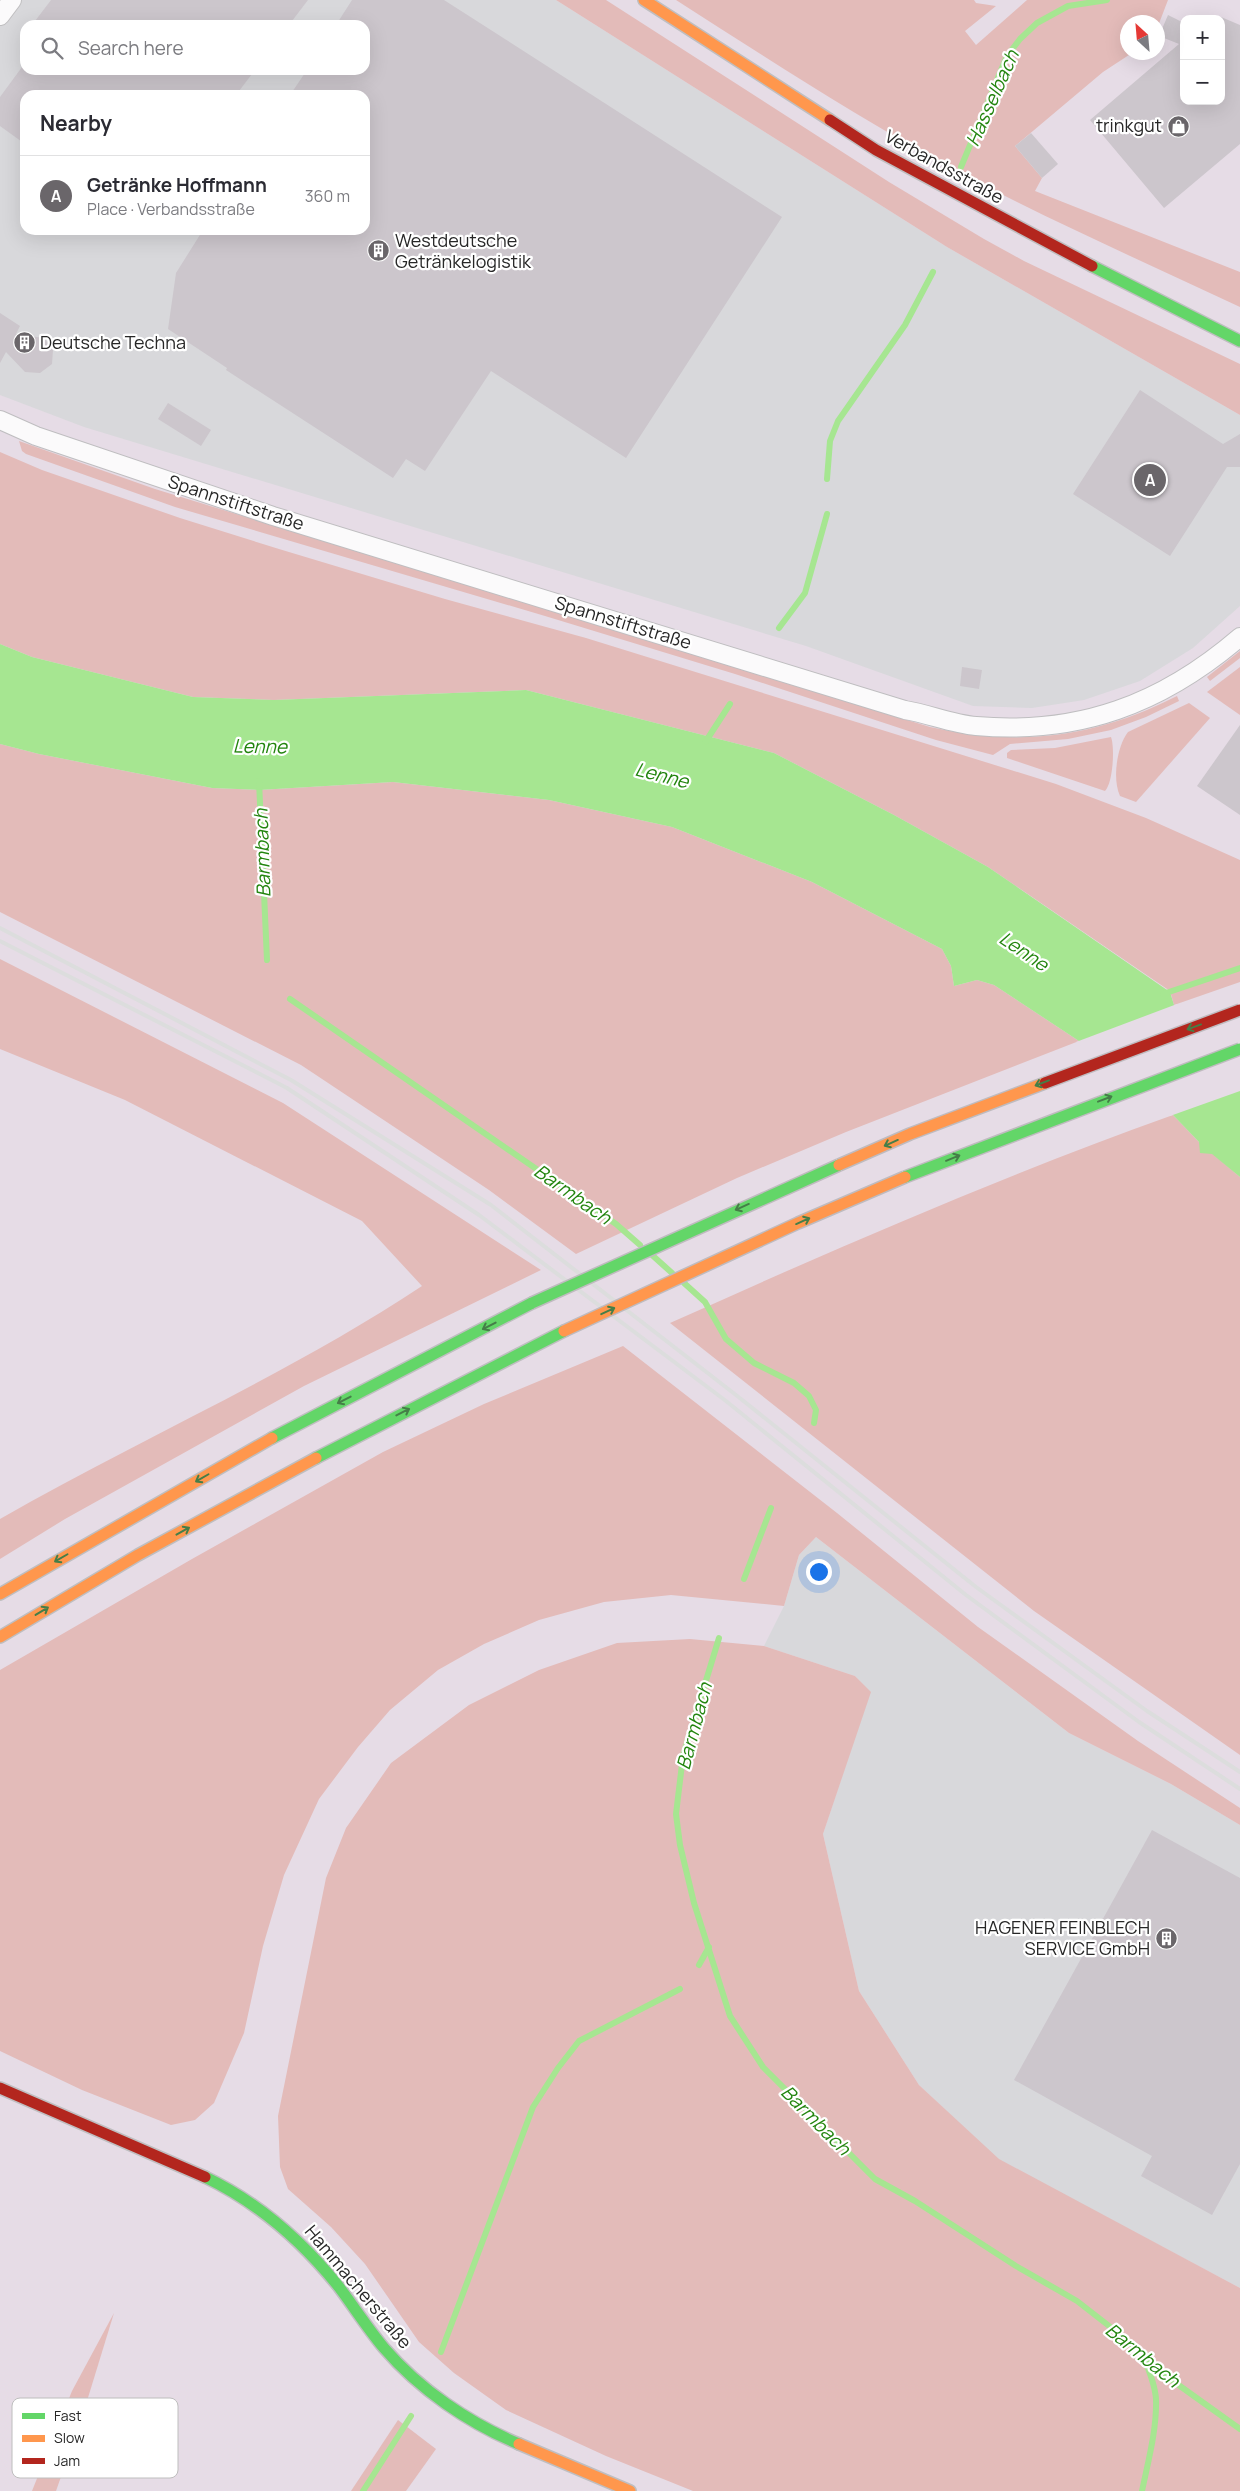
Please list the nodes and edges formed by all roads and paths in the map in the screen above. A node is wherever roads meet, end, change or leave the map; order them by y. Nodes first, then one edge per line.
1 (644, 0) edge
2 (1240, 341) edge
3 (0, 420) edge
4 (1240, 637) edge
5 (1240, 1010) edge
6 (1240, 1049) edge
7 (0, 1594) edge
8 (0, 1637) edge
9 (0, 2088) edge
10 (630, 2491) edge

1 - 2 main road, Verbandsstraße
3 - 4 street, Spannstiftstraße
5 -> 7 main road, bridge
8 -> 6 main road, bridge
9 - 10 main road, Hammacherstraße

